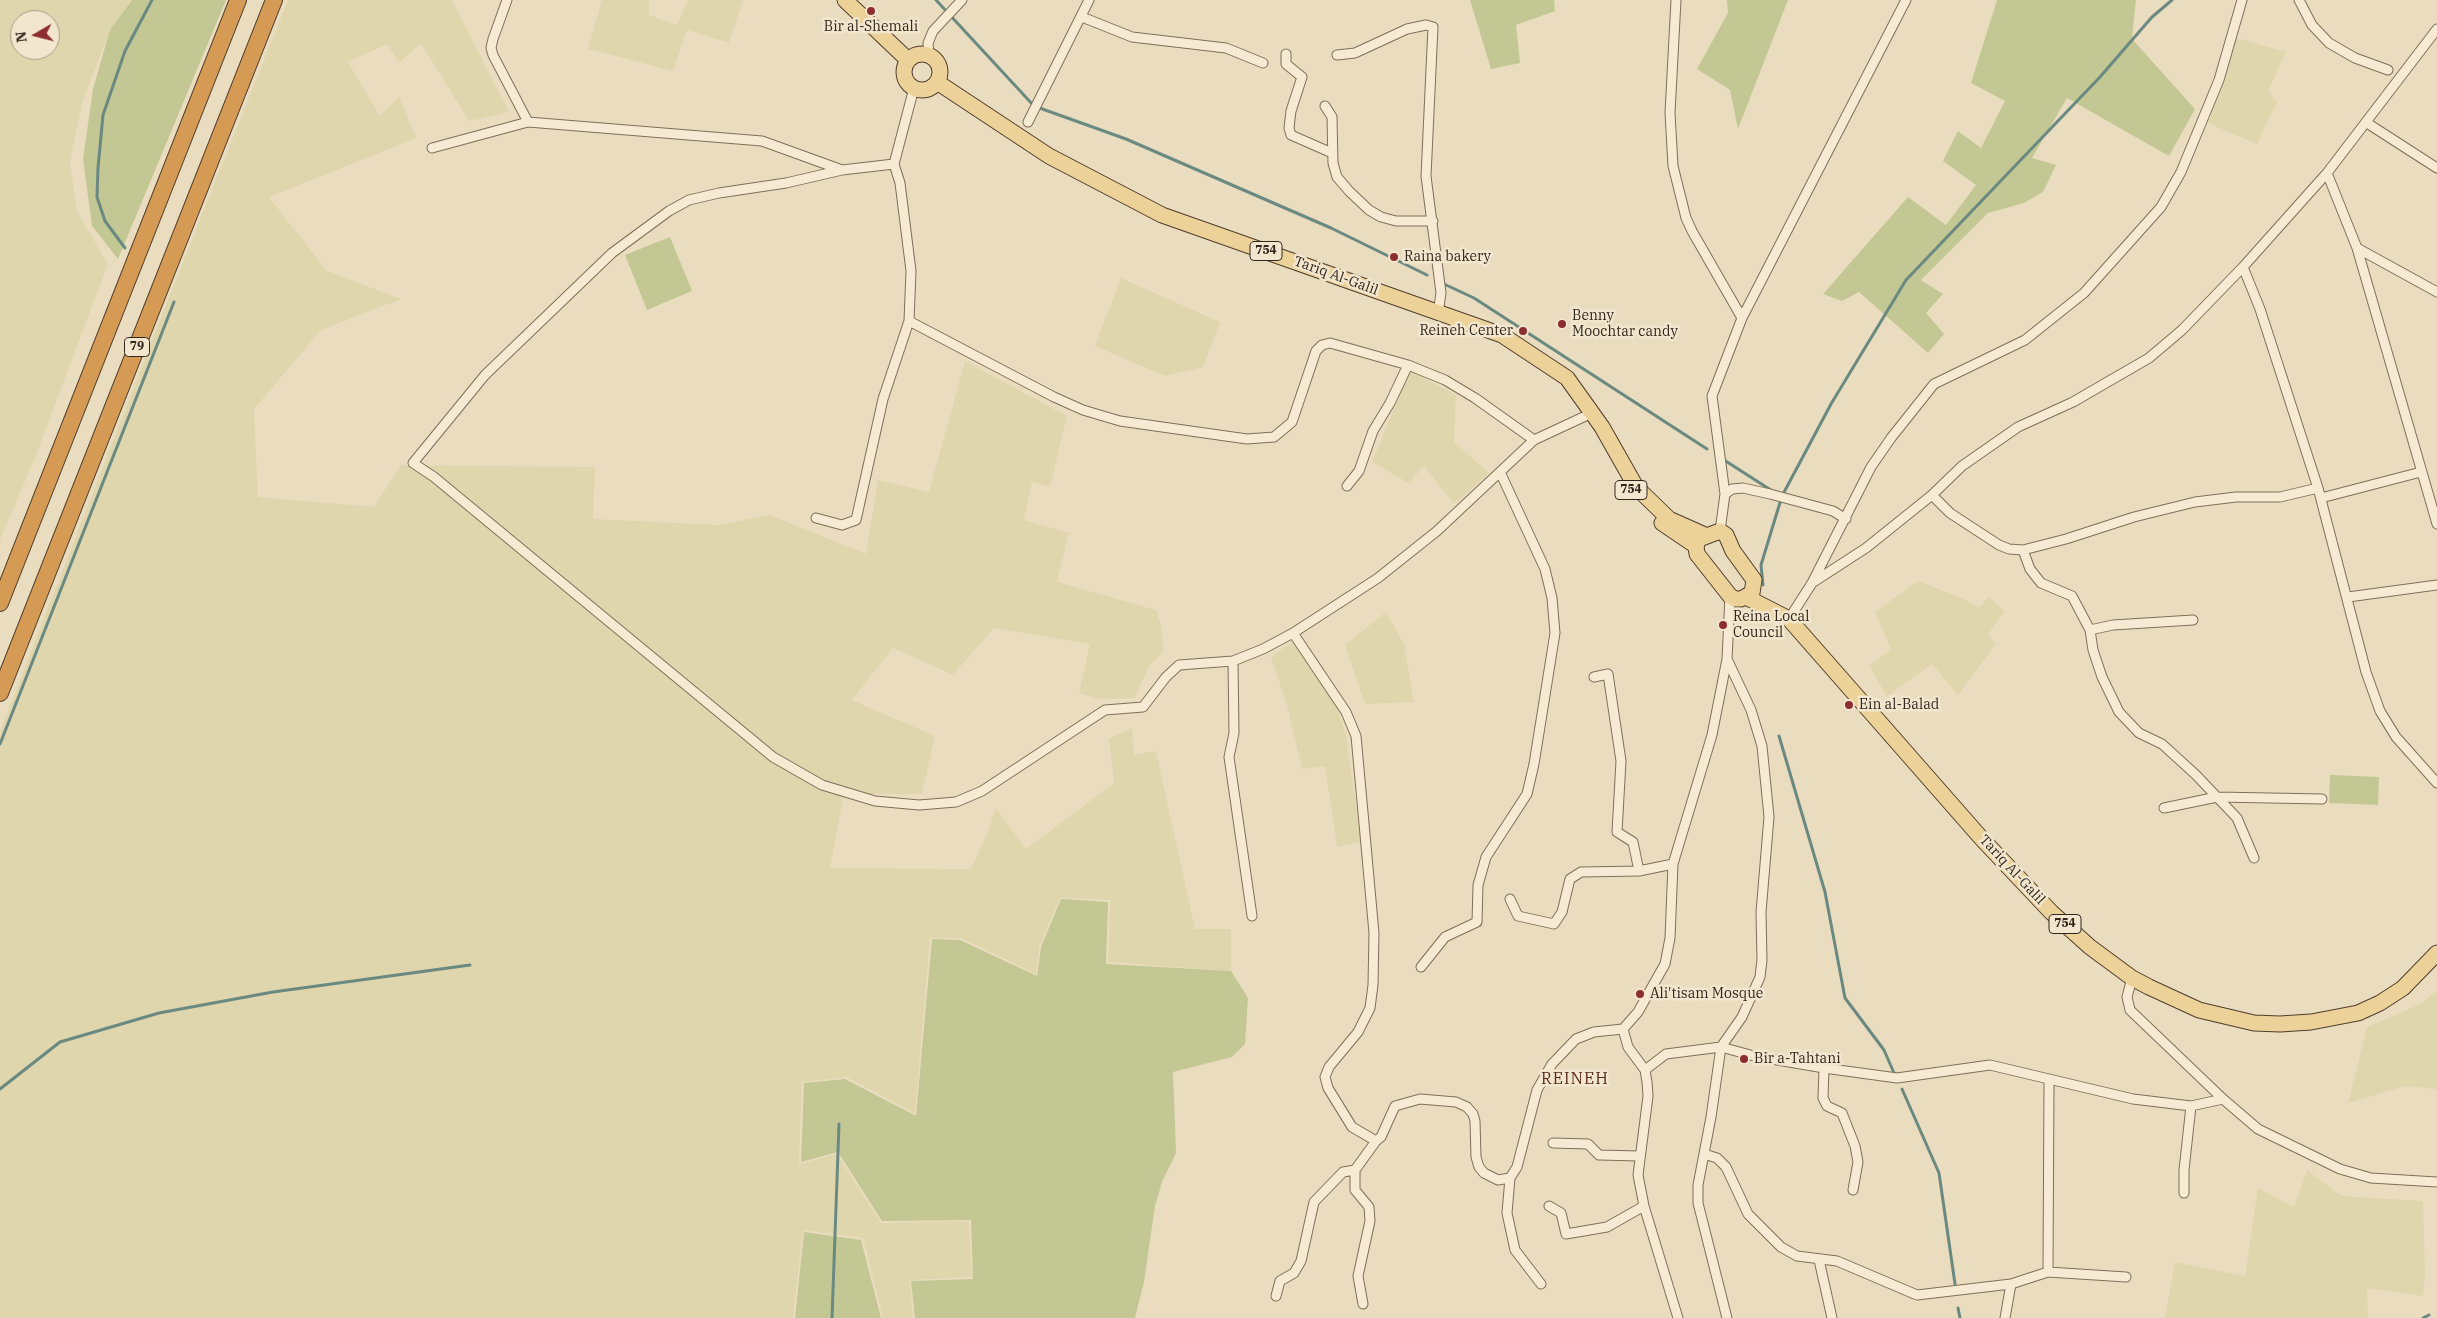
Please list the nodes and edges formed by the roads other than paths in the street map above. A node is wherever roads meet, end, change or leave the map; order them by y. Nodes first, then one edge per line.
1 (238, 0) edge
2 (274, 0) edge
3 (508, 0) edge
4 (845, 0) edge
5 (962, 0) edge
6 (1089, 0) edge
7 (1676, 0) edge
8 (1906, 0) edge
9 (2242, 0) edge
10 (2299, 0) edge
11 (1082, 17) junction
12 (2437, 29) edge
13 (1286, 54) dead end
14 (929, 55) junction
15 (1337, 55) dead end
16 (908, 60) junction
17 (1263, 63) dead end
18 (2388, 70) dead end
19 (937, 82) junction
20 (914, 88) junction
21 (1325, 106) dead end
22 (528, 122) junction
23 (1028, 122) dead end
24 (2367, 123) junction
25 (432, 148) dead end
26 (1332, 152) junction
27 (894, 164) junction
28 (2437, 168) edge
29 (842, 170) junction
30 (2327, 173) junction
31 (1432, 221) junction
32 (2357, 248) junction
33 (2243, 267) junction
34 (2437, 292) edge
35 (1438, 312) junction
36 (1742, 318) junction
37 (909, 321) junction
38 (1408, 365) junction
39 (1592, 414) junction
40 (1534, 440) junction
41 (1500, 472) junction
42 (2421, 472) junction
43 (1347, 486) dead end
44 (2318, 488) junction
45 (1725, 494) junction
46 (1932, 495) junction
47 (2321, 498) junction
48 (816, 518) dead end
49 (1846, 519) junction
50 (2437, 524) edge
51 (1707, 537) junction
52 (2023, 550) junction
53 (1754, 583) junction
54 (1812, 583) junction
55 (2437, 585) edge
56 (1730, 596) junction
57 (1746, 597) junction
58 (2348, 597) junction
59 (0, 603) edge
60 (1785, 616) junction
61 (2193, 620) dead end
62 (2090, 630) junction
63 (1293, 633) junction
64 (1727, 659) junction
65 (1233, 661) junction
66 (1594, 677) dead end
67 (0, 694) edge
68 (2437, 783) edge
69 (2217, 797) junction
70 (2322, 799) dead end
71 (2164, 808) dead end
72 (2254, 858) dead end
73 (1673, 864) junction
74 (1639, 871) junction
75 (1510, 899) dead end
76 (1252, 916) dead end
77 (2437, 953) edge
78 (1421, 967) dead end
79 (2132, 978) junction
80 (1623, 1029) junction
81 (1721, 1047) junction
82 (1824, 1068) junction
83 (1645, 1070) junction
84 (2049, 1081) junction
85 (2223, 1099) junction
86 (2191, 1106) junction
87 (1376, 1141) junction
88 (1553, 1143) dead end
89 (1704, 1154) junction
90 (1639, 1156) junction
91 (1355, 1170) junction
92 (1510, 1178) junction
93 (2437, 1182) edge
94 (1853, 1190) dead end
95 (2184, 1193) dead end
96 (1549, 1206) dead end
97 (1644, 1206) junction
98 (1819, 1260) junction
99 (2048, 1272) junction
100 (2126, 1277) dead end
101 (1541, 1284) dead end
102 (2011, 1284) junction
103 (1276, 1296) dead end
104 (1363, 1304) dead end
105 (1678, 1318) edge
106 (1727, 1318) edge
107 (1832, 1318) edge
108 (2005, 1318) edge

1 - 59 highway, 79
2 - 67 highway, 79
3 - 22 street
4 - 16 main road
5 - 14 street
6 - 11 street
7 - 36 street
8 - 36 street
9 - 49 street
10 - 18 street
11 - 17 street
11 - 23 street
12 - 24 street
13 - 26 street
14 - 16 main road
14 - 19 main road
15 - 31 street
16 - 20 main road
19 - 20 main road
19 - 35 main road, Tariq Al-Galil / 754
20 - 27 street
21 - 26 street
22 - 25 street
22 - 29 street
24 - 28 street
24 - 30 street
26 - 31 street
27 - 29 street
27 - 37 street
29 - 65 street
30 - 32 street
30 - 33 street
31 - 35 street
32 - 34 street
32 - 42 street
33 - 44 street
33 - 46 street
35 - 39 main road, Tariq Al-Galil / 754
36 - 45 street
37 - 38 street
37 - 48 street
38 - 40 street
38 - 43 street
39 - 40 street
39 - 51 main road, Tariq Al-Galil / 754
40 - 41 street
41 - 63 street
41 - 78 street
42 - 47 street
42 - 50 street
44 - 47 street
44 - 52 street
45 - 49 street
45 - 51 street
46 - 52 street
46 - 54 street
47 - 58 street
49 - 54 street
51 - 53 main road, Tariq Al-Galil
51 - 56 main road
52 - 62 street
53 - 57 main road
53 - 60 main road, Tariq Al-Galil / 754
54 - 60 street
55 - 58 street
56 - 57 main road
56 - 64 street
57 - 60 main road, Tariq Al-Galil / 754
58 - 68 street
60 - 79 main road, Tariq Al-Galil / 754
61 - 62 street
62 - 69 street
63 - 65 street
63 - 87 street
64 - 73 street
64 - 81 street
65 - 76 street
66 - 74 street
69 - 70 street
69 - 71 street
69 - 72 street
73 - 74 street
73 - 80 street
74 - 75 street
77 - 79 main road, Tariq Al-Galil / 754
79 - 85 street
80 - 83 street
80 - 92 street
81 - 82 street
81 - 83 street
81 - 89 street
82 - 84 street
82 - 94 street
83 - 90 street
84 - 86 street
84 - 99 street
85 - 86 street
85 - 93 street
86 - 95 street
87 - 91 street
87 - 92 street
88 - 90 street
89 - 98 street
89 - 106 street
90 - 97 street
91 - 103 street
91 - 104 street
92 - 101 street
96 - 97 street
97 - 105 street
98 - 102 street
98 - 107 street
99 - 100 street
99 - 102 street
102 - 108 street

